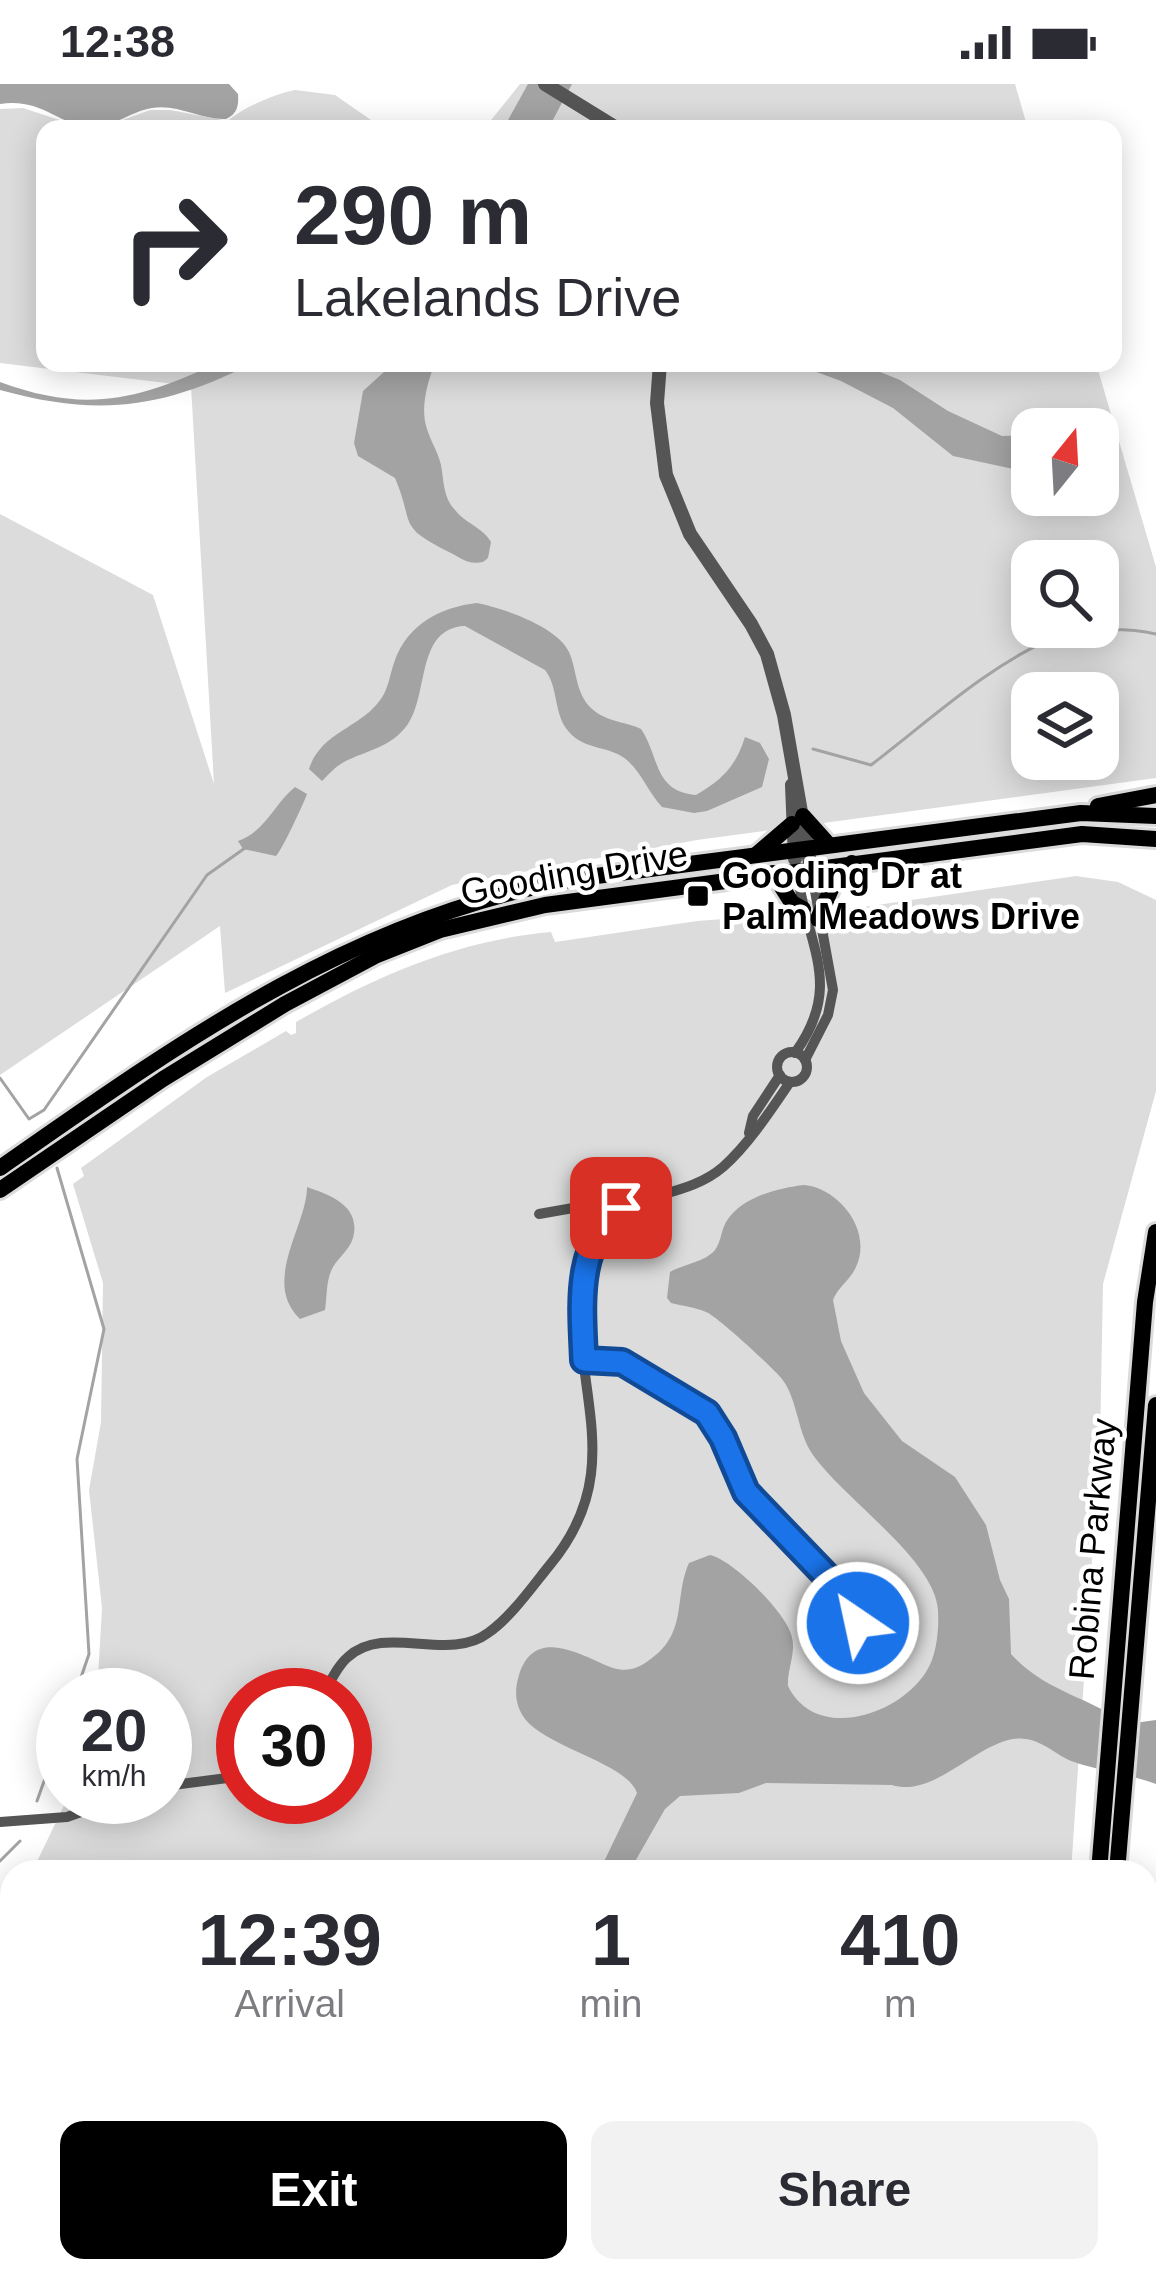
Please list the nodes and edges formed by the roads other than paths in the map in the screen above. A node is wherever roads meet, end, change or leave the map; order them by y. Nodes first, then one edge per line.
1 (545, 84) edge
2 (605, 120) edge
3 (659, 372) edge
4 (1156, 795) edge
5 (1081, 813) junction
6 (1156, 816) edge
7 (797, 820) junction
8 (1156, 839) edge
9 (829, 844) junction
10 (801, 848) junction
11 (758, 854) junction
12 (853, 863) junction
13 (804, 870) junction
14 (773, 873) junction
15 (810, 914) junction
16 (800, 1056) junction
17 (785, 1079) junction
18 (0, 1168) edge
19 (0, 1190) edge
20 (621, 1208) junction
21 (539, 1214) dead end
22 (1156, 1232) edge
23 (584, 1360) junction
24 (1156, 1405) edge
25 (858, 1623) dead end
26 (340, 1668) edge
27 (1121, 1704) junction
28 (1114, 1782) junction
29 (36, 1819) edge
30 (0, 1822) edge
31 (1102, 1860) edge
32 (1117, 1860) edge

1 - 2 street
3 - 7 street
4 - 5 main road
5 - 6 main road, Gooding Drive
5 - 9 main road, Gooding Drive
7 - 9 main road
7 - 10 street
7 - 11 main road
8 - 12 main road, Gooding Drive
9 - 10 main road, Gooding Drive
10 - 11 main road, Gooding Drive
10 - 13 street
11 - 18 main road, Gooding Drive
12 - 13 main road, Gooding Drive
12 - 15 main road
13 - 14 main road, Gooding Drive
13 - 15 street
14 - 15 main road
14 - 19 main road, Gooding Drive
15 - 16 street
16 - 17 street
16 - 17 street
17 - 20 street
20 - 21 street
20 - 23 street
22 - 27 main road, Robina Parkway
23 - 25 street
23 - 26 street
24 - 27 main road, Robina Parkway
27 - 28 main road, Robina Parkway
28 - 31 main road, Robina Parkway
28 - 32 main road, Robina Parkway
29 - 30 street

